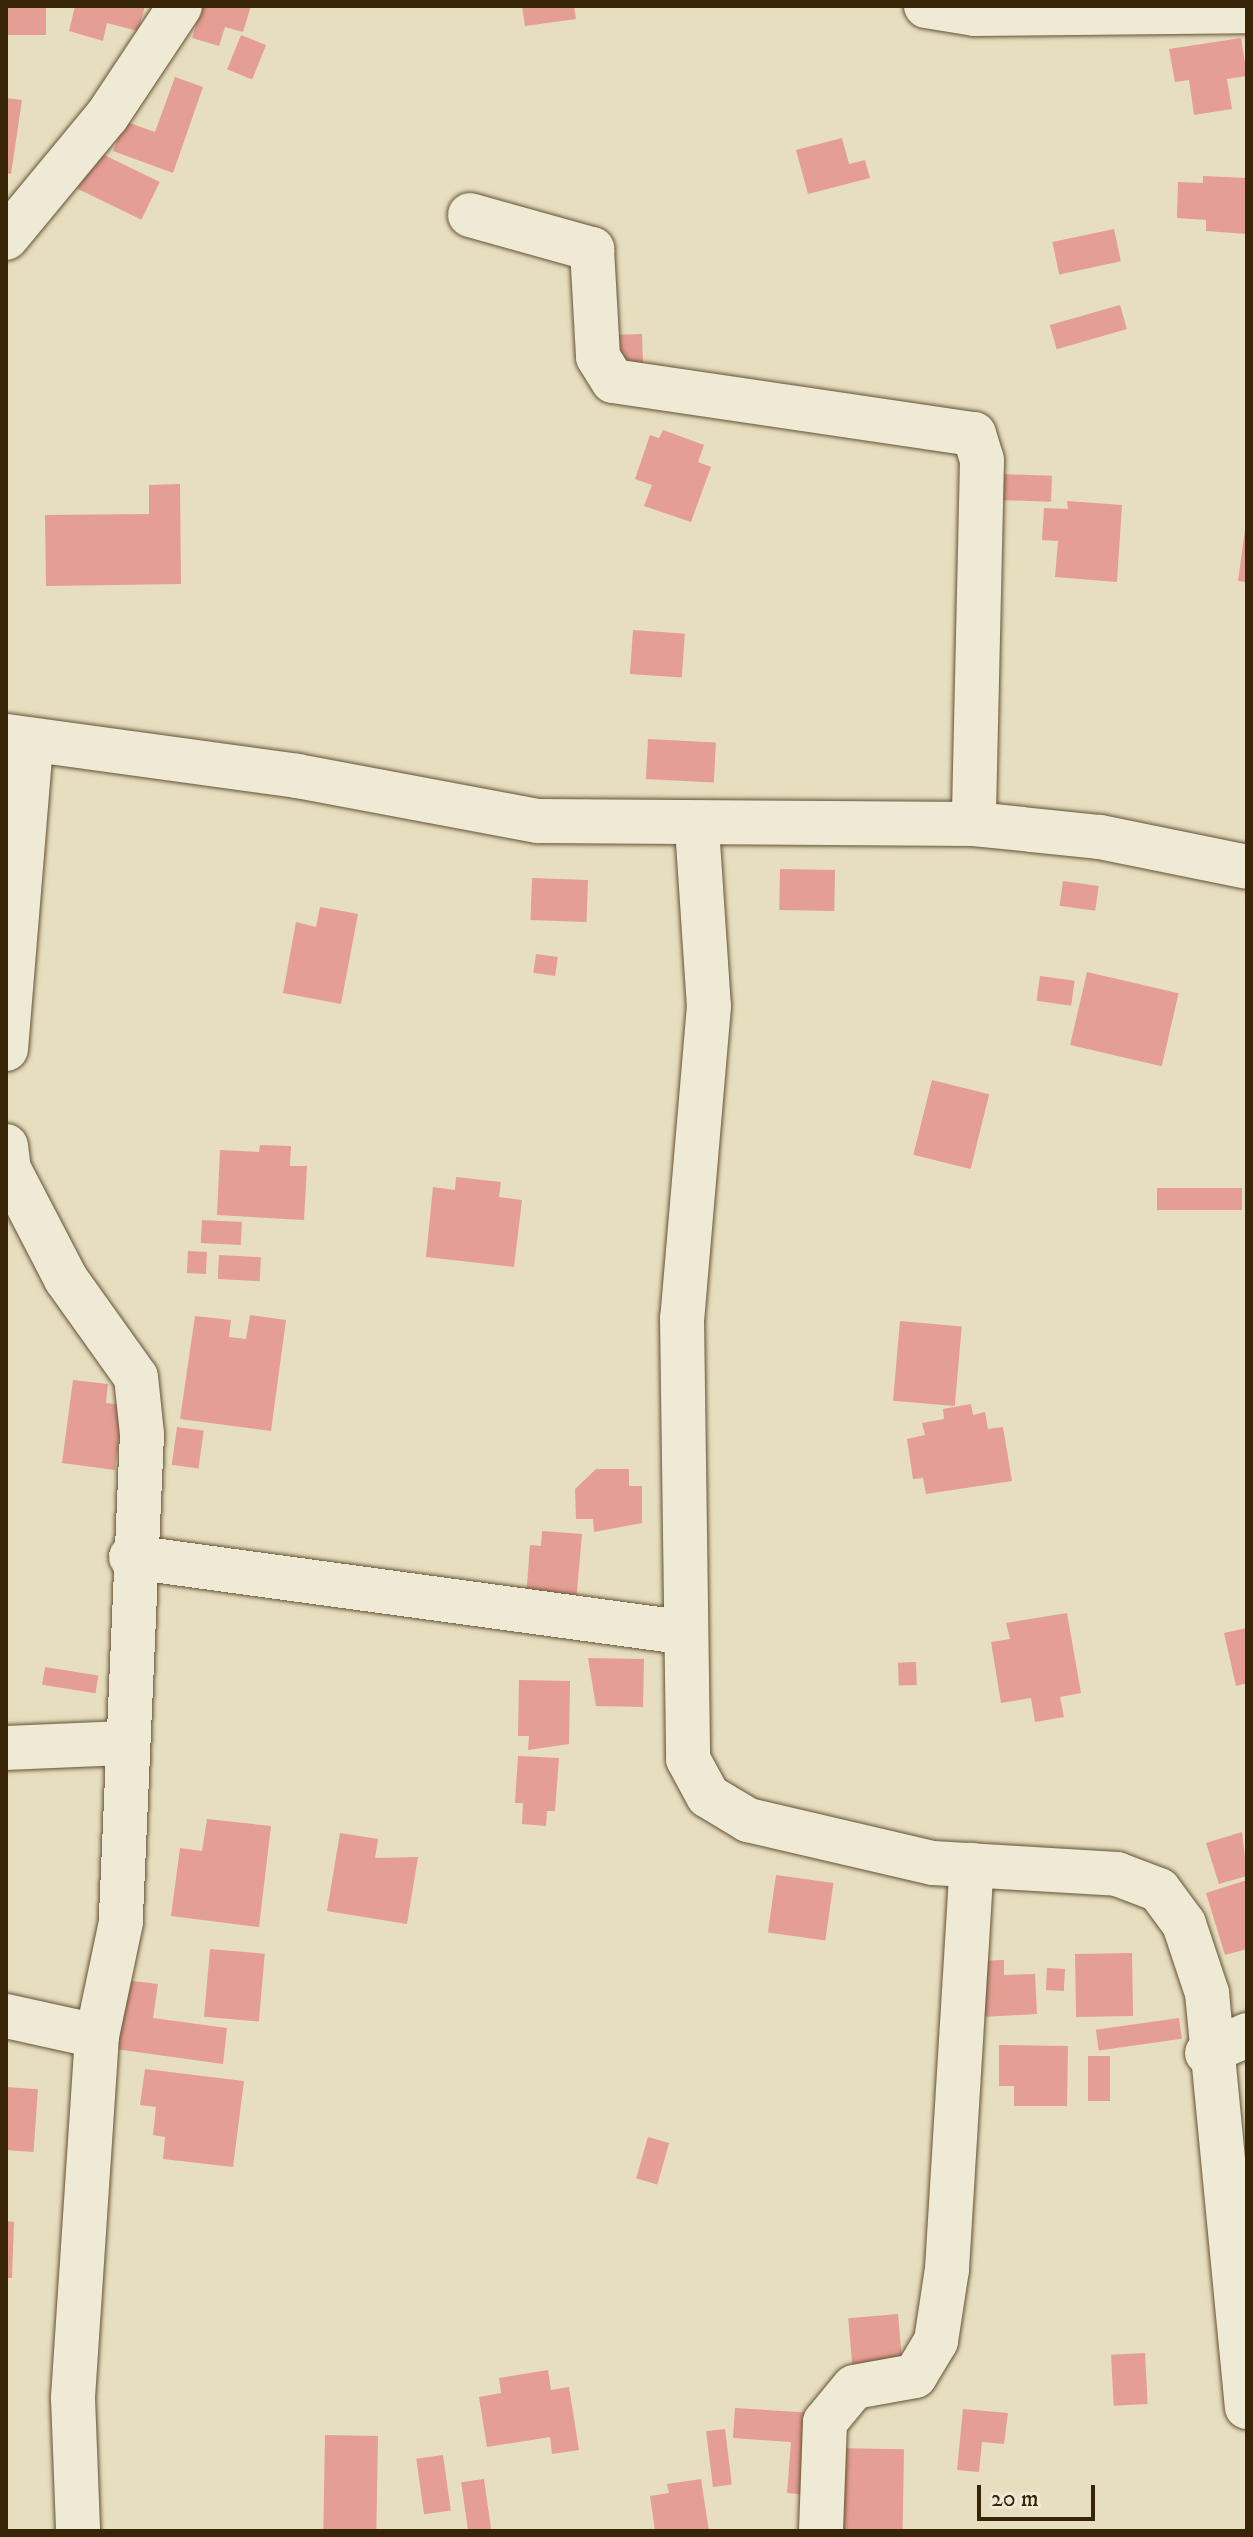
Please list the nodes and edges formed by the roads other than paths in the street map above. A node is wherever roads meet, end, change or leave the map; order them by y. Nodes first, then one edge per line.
1 (180, 6) edge
2 (926, 6) edge
3 (1247, 11) edge
4 (470, 215) dead end
5 (6, 238) edge
6 (18, 739) edge
7 (974, 824) junction
8 (697, 827) junction
9 (1247, 867) edge
10 (6, 1049) edge
11 (6, 1146) edge
12 (131, 1557) junction
13 (681, 1632) junction
14 (126, 1743) junction
15 (6, 1748) edge
16 (972, 1865) junction
17 (6, 2016) edge
18 (1247, 2035) edge
19 (97, 2036) junction
20 (1207, 2053) junction
21 (1246, 2384) edge
22 (78, 2531) edge
23 (821, 2531) edge

1 - 5 street
2 - 3 street
4 - 7 street
6 - 8 street
6 - 10 street
7 - 8 street
7 - 9 street
8 - 13 street
11 - 12 street
12 - 13 street
12 - 14 street
13 - 16 street
14 - 15 street
14 - 19 street
16 - 20 street
16 - 23 street
17 - 19 street
18 - 20 street
19 - 22 street
20 - 21 street

